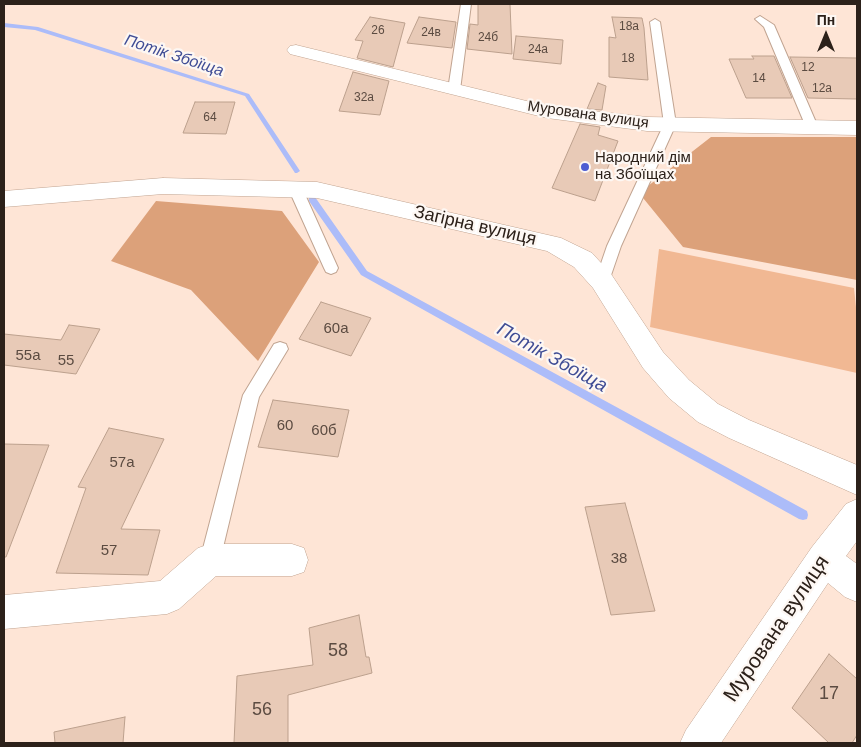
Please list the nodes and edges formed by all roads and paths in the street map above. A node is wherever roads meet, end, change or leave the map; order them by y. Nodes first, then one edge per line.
1 (466, 4) edge
2 (760, 19) dead end
3 (655, 22) dead end
4 (296, 50) dead end
5 (454, 90) junction
6 (670, 124) junction
7 (812, 127) junction
8 (857, 128) edge
9 (296, 190) junction
10 (4, 199) edge
11 (331, 268) dead end
12 (602, 281) junction
13 (280, 349) dead end
14 (857, 480) edge
15 (857, 515) edge
16 (824, 559) junction
17 (210, 560) junction
18 (292, 560) dead end
19 (857, 585) edge
20 (4, 612) edge
21 (699, 743) edge

1 - 5 lane
2 - 7 lane
3 - 6 lane
4 - 5 street, Мурована вулиця
5 - 6 street, Мурована вулиця
6 - 7 street, Мурована вулиця
6 - 12 lane
7 - 8 street, Мурована вулиця
9 - 10 street, Загірна вулиця
9 - 11 lane
9 - 12 street, Загірна вулиця
12 - 14 street, Загірна вулиця
13 - 17 lane
15 - 16 street, Мурована вулиця
16 - 19 street
16 - 21 street, Мурована вулиця
17 - 18 street
17 - 20 street

